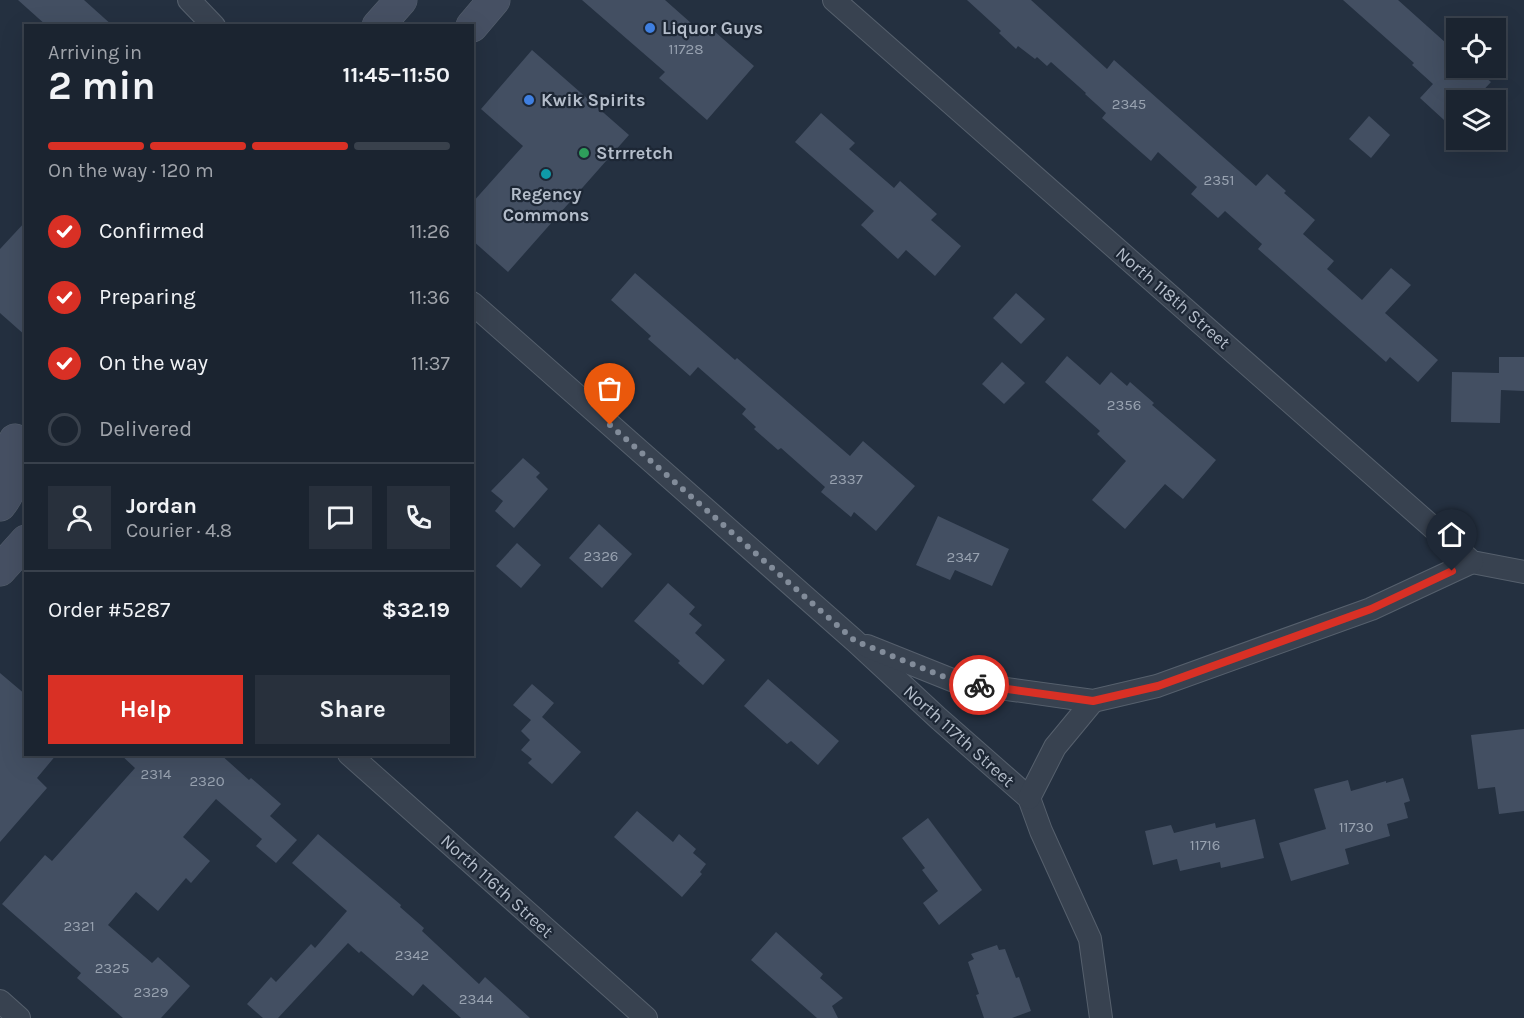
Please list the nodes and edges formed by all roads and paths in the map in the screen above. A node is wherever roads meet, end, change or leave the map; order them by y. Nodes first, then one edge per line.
1 (189, 0) edge
2 (401, 0) edge
3 (494, 0) edge
4 (834, 0) edge
5 (212, 24) edge
6 (380, 24) edge
7 (474, 24) edge
8 (474, 305) edge
9 (13, 441) edge
10 (0, 506) edge
11 (24, 543) edge
12 (1472, 562) junction
13 (0, 570) edge
14 (1524, 572) edge
15 (855, 641) junction
16 (1093, 701) junction
17 (351, 756) edge
18 (1029, 798) junction
19 (0, 1001) edge
20 (19, 1018) edge
21 (646, 1018) edge
22 (1101, 1018) edge

1 - 5 street
2 - 6 main road
3 - 7 main road
4 - 12 street, North 118th Street
8 - 15 street, North 117th Street
9 - 10 main road
11 - 13 main road
12 - 14 street
12 - 16 street
15 - 16 street
15 - 18 street, North 117th Street
16 - 18 street
17 - 21 street, North 116th Street
18 - 22 street, North 117th Street
19 - 20 street

